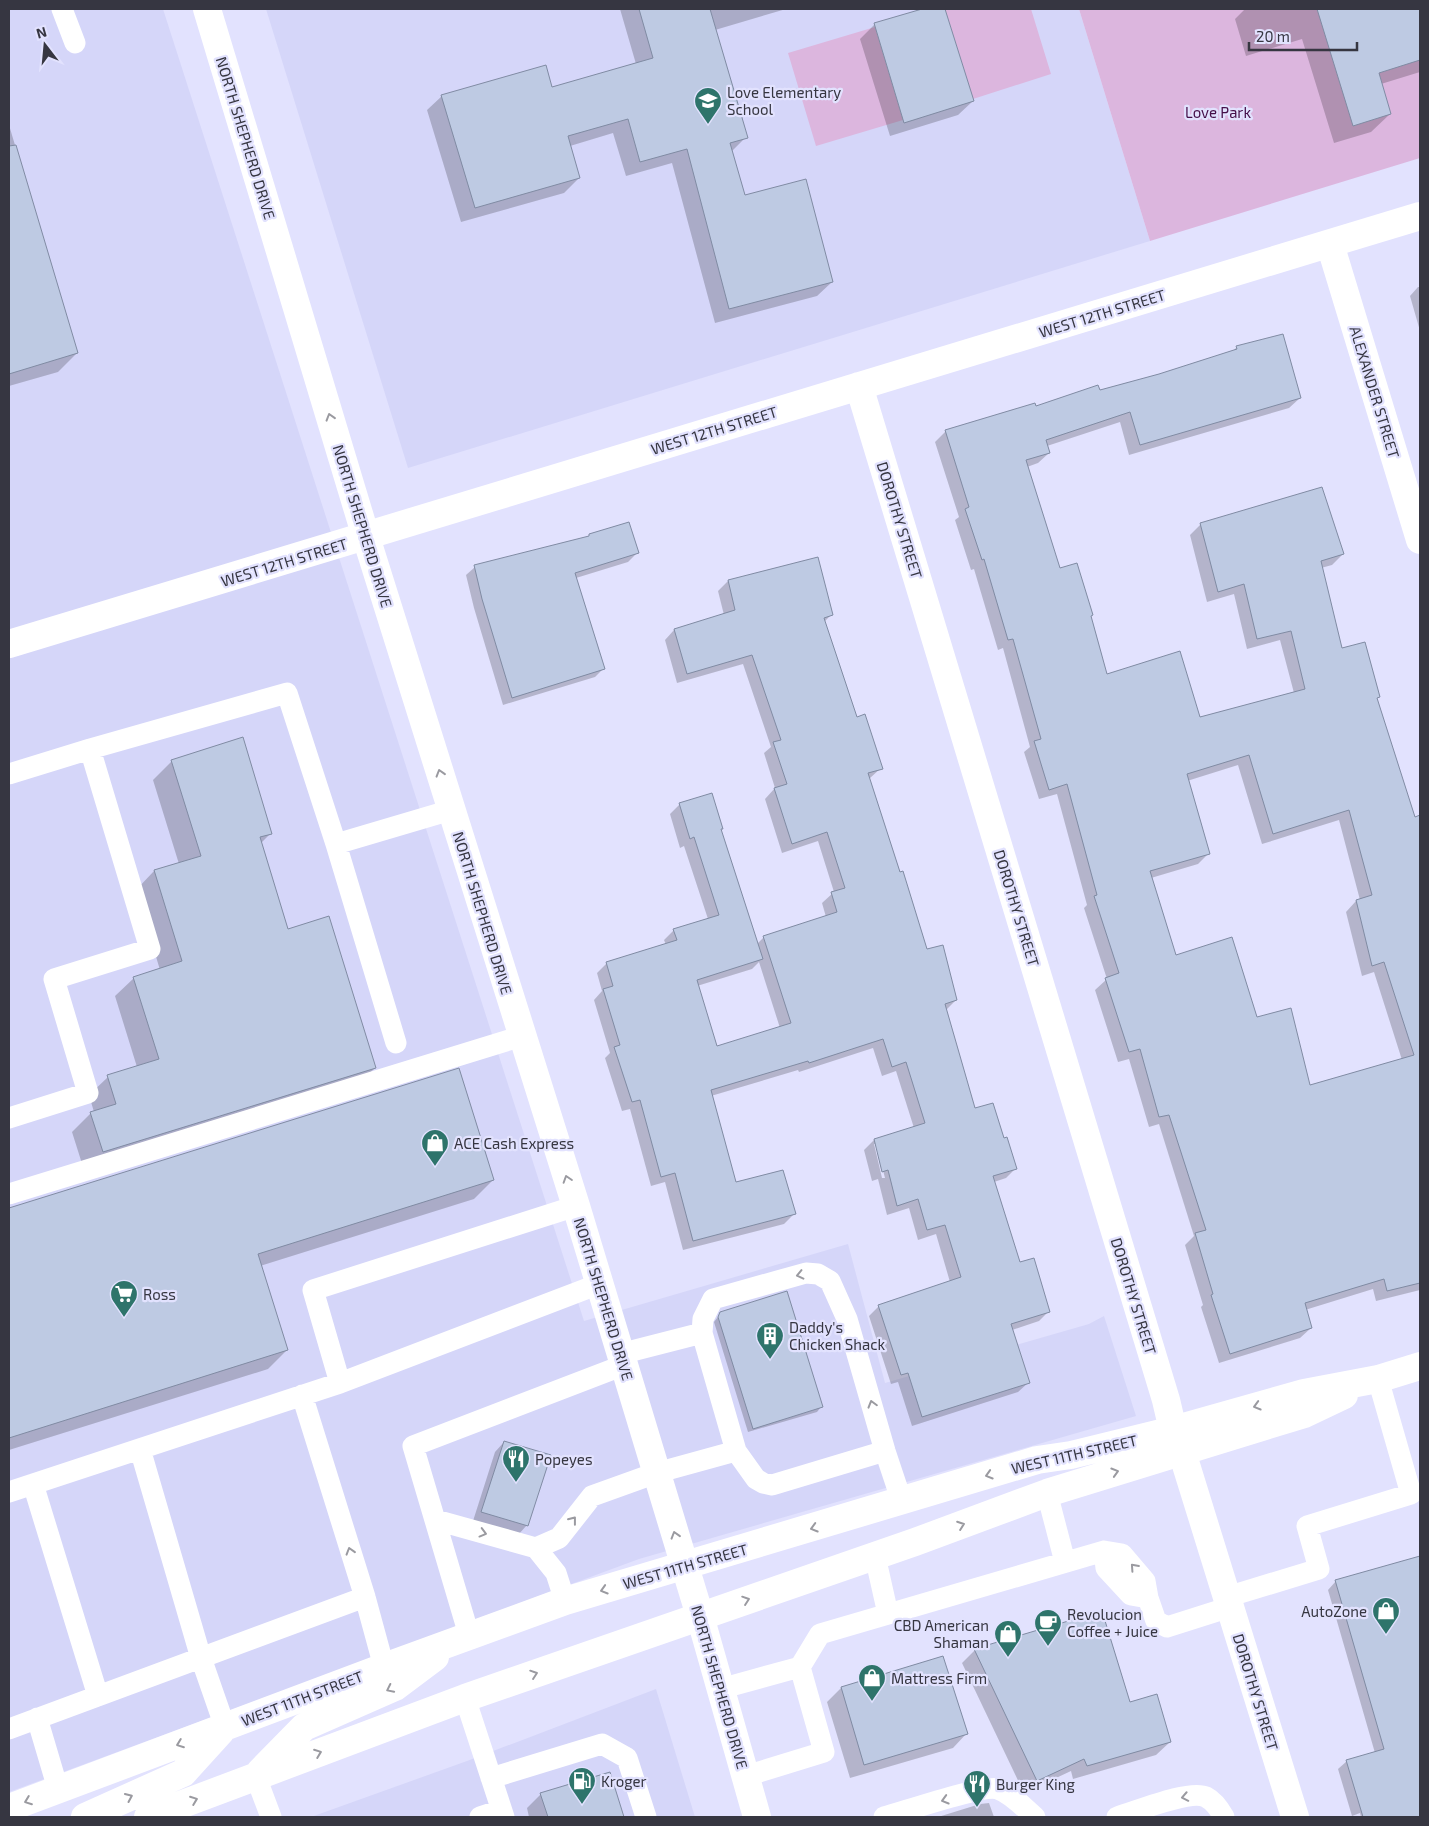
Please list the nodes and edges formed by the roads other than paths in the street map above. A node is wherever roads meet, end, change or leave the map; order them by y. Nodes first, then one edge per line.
1 (62, 9) edge
2 (207, 9) edge
3 (75, 43) dead end
4 (1420, 216) edge
5 (1330, 244) junction
6 (859, 386) junction
7 (366, 537) junction
8 (1420, 540) edge
9 (9, 644) edge
10 (90, 749) junction
11 (9, 774) edge
12 (451, 810) junction
13 (336, 844) junction
14 (522, 1036) junction
15 (396, 1043) dead end
16 (9, 1118) edge
17 (9, 1194) edge
18 (576, 1206) junction
19 (599, 1284) junction
20 (702, 1333) junction
21 (622, 1360) junction
22 (1420, 1366) edge
23 (1378, 1379) junction
24 (340, 1383) junction
25 (302, 1396) junction
26 (1177, 1441) junction
27 (140, 1449) junction
28 (736, 1451) junction
29 (885, 1451) junction
30 (656, 1473) junction
31 (33, 1484) junction
32 (9, 1492) edge
33 (1046, 1493) junction
34 (902, 1502) junction
35 (436, 1520) junction
36 (536, 1548) junction
37 (875, 1556) junction
38 (1065, 1562) junction
39 (684, 1566) junction
40 (365, 1597) junction
41 (565, 1601) junction
42 (1228, 1602) junction
43 (888, 1614) junction
44 (700, 1616) junction
45 (463, 1638) junction
46 (201, 1658) junction
47 (384, 1667) junction
48 (800, 1667) junction
49 (720, 1689) junction
50 (98, 1696) junction
51 (465, 1698) junction
52 (37, 1718) junction
53 (225, 1726) junction
54 (9, 1729) edge
55 (746, 1776) junction
56 (256, 1777) junction
57 (491, 1778) junction
58 (58, 1789) junction
59 (9, 1808) edge
60 (503, 1814) edge
61 (85, 1817) edge
62 (148, 1817) edge
63 (271, 1817) edge
64 (480, 1817) edge
65 (646, 1817) edge
66 (758, 1817) edge
67 (884, 1817) edge
68 (1035, 1817) edge
69 (1117, 1817) edge
70 (1224, 1817) edge
71 (1295, 1817) edge

1 - 3 lane
7 -> 2 main road, NORTH SHEPHERD DRIVE
4 - 5 main road, WEST 12TH STREET
5 - 6 main road, WEST 12TH STREET
5 - 8 main road, ALEXANDER STREET
6 - 7 main road, WEST 12TH STREET
6 - 26 main road, DOROTHY STREET
7 - 9 main road, WEST 12TH STREET
12 -> 7 main road, NORTH SHEPHERD DRIVE
10 - 11 lane
10 - 13 lane
10 - 16 lane
12 - 13 lane
12 - 14 main road, NORTH SHEPHERD DRIVE
13 - 15 lane
14 - 17 lane
18 -> 14 main road, NORTH SHEPHERD DRIVE
18 - 19 main road, NORTH SHEPHERD DRIVE
18 - 24 lane
19 - 21 main road, NORTH SHEPHERD DRIVE
19 - 24 lane
20 - 21 lane
20 - 28 lane
29 -> 20 lane
21 - 30 main road, NORTH SHEPHERD DRIVE
21 - 35 lane
22 - 23 main road, WEST 11TH STREET
23 - 26 main road, WEST 11TH STREET
23 - 42 lane
24 - 25 lane
25 - 27 lane
40 -> 25 lane
33 -> 26 main road, WEST 11TH STREET
26 -> 34 main road, WEST 11TH STREET
26 - 42 main road, DOROTHY STREET
27 - 31 lane
27 - 46 lane
28 - 29 lane
28 - 30 lane
29 - 34 lane
36 -> 30 lane
39 -> 30 main road, NORTH SHEPHERD DRIVE
31 - 32 lane
31 - 50 lane
37 -> 33 main road, WEST 11TH STREET
33 - 38 lane
34 -> 39 main road, WEST 11TH STREET
35 -> 36 lane
35 - 45 lane
36 - 41 lane
37 - 43 lane
44 -> 37 main road, WEST 11TH STREET
38 - 42 lane
38 - 43 lane
39 -> 41 main road, WEST 11TH STREET
39 - 44 main road, NORTH SHEPHERD DRIVE
40 - 46 lane
40 - 47 lane
41 - 45 main road, WEST 11TH STREET
42 - 71 main road, DOROTHY STREET
43 - 48 lane
44 - 49 main road, NORTH SHEPHERD DRIVE
51 -> 44 main road, WEST 11TH STREET
45 - 47 main road, WEST 11TH STREET
45 -> 56 main road
46 - 50 lane
46 - 53 lane
47 - 53 main road, WEST 11TH STREET
48 - 49 lane
48 - 55 lane
49 - 55 main road, NORTH SHEPHERD DRIVE
50 - 52 lane
56 -> 51 main road, WEST 11TH STREET
51 - 57 lane
52 - 54 lane
52 - 58 lane
53 -> 58 main road, WEST 11TH STREET
61 -> 53 main road
55 - 66 main road, NORTH SHEPHERD DRIVE
62 -> 56 main road, WEST 11TH STREET
56 - 63 lane
57 - 60 lane
57 - 65 lane
58 -> 59 main road, WEST 11TH STREET
60 - 64 lane
68 -> 67 lane
70 -> 69 lane

